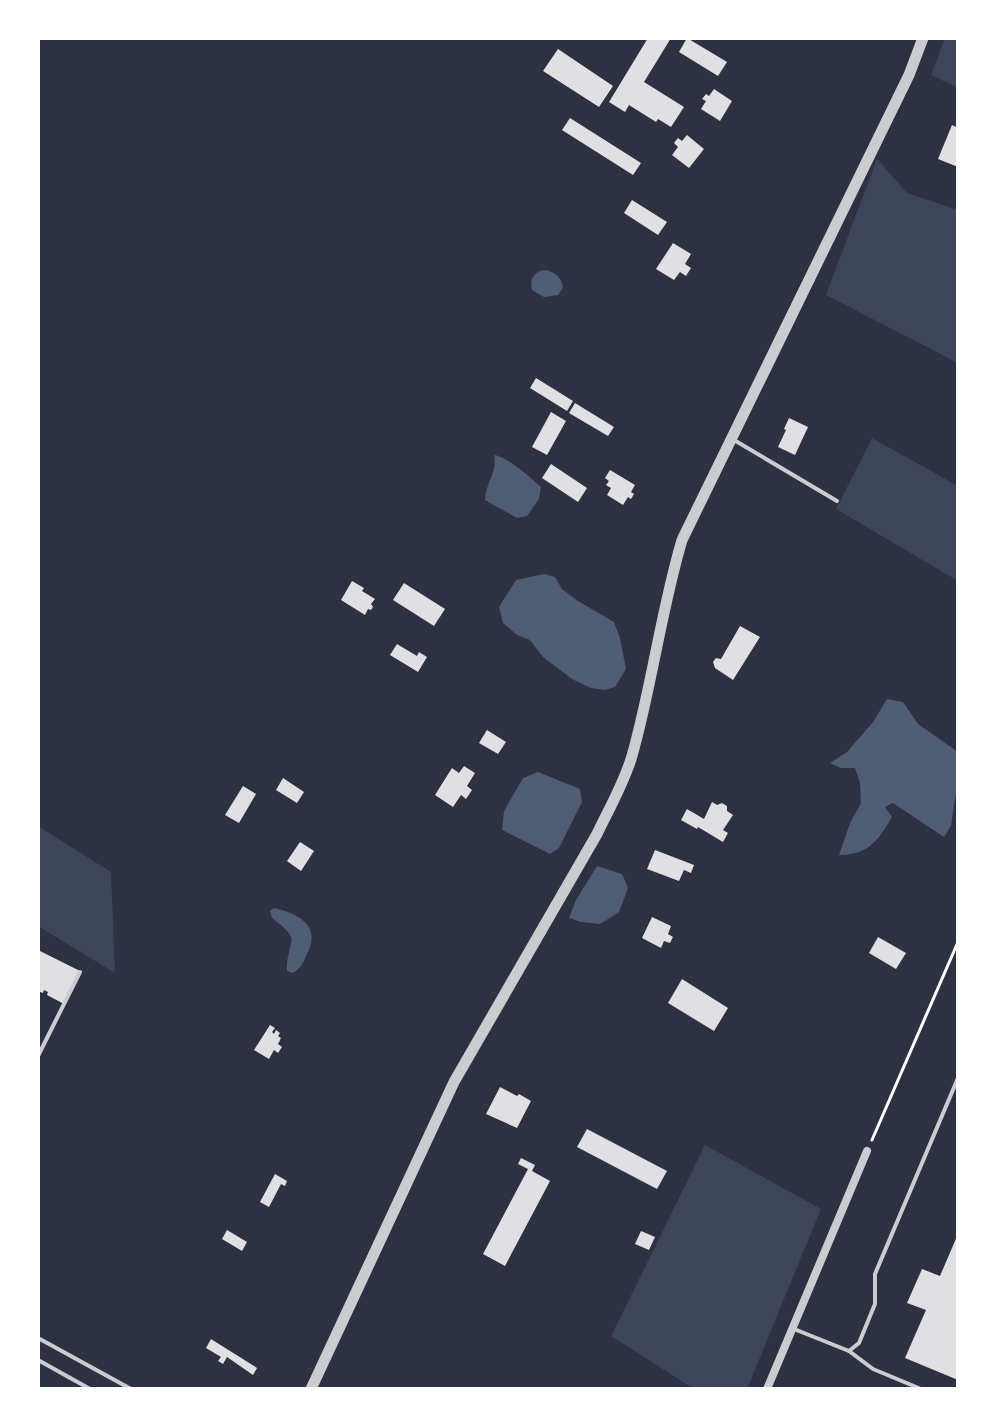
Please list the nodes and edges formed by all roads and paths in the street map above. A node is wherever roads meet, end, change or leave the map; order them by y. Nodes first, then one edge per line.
1 (923, 38) edge
2 (732, 438) junction
3 (837, 501) dead end
4 (958, 942) edge
5 (80, 972) dead end
6 (38, 1056) edge
7 (958, 1078) edge
8 (867, 1151) joint
9 (792, 1328) junction
10 (38, 1338) edge
11 (849, 1351) junction
12 (38, 1360) edge
13 (90, 1389) edge
14 (131, 1389) edge
15 (311, 1389) edge
16 (767, 1389) edge
17 (921, 1389) edge

1 - 2 street
2 - 3 lane
2 - 15 street
4 - 8 path
5 - 6 lane
7 - 11 lane
8 - 9 street
9 - 11 lane
9 - 16 street
10 - 14 lane
11 - 17 lane
12 - 13 lane

